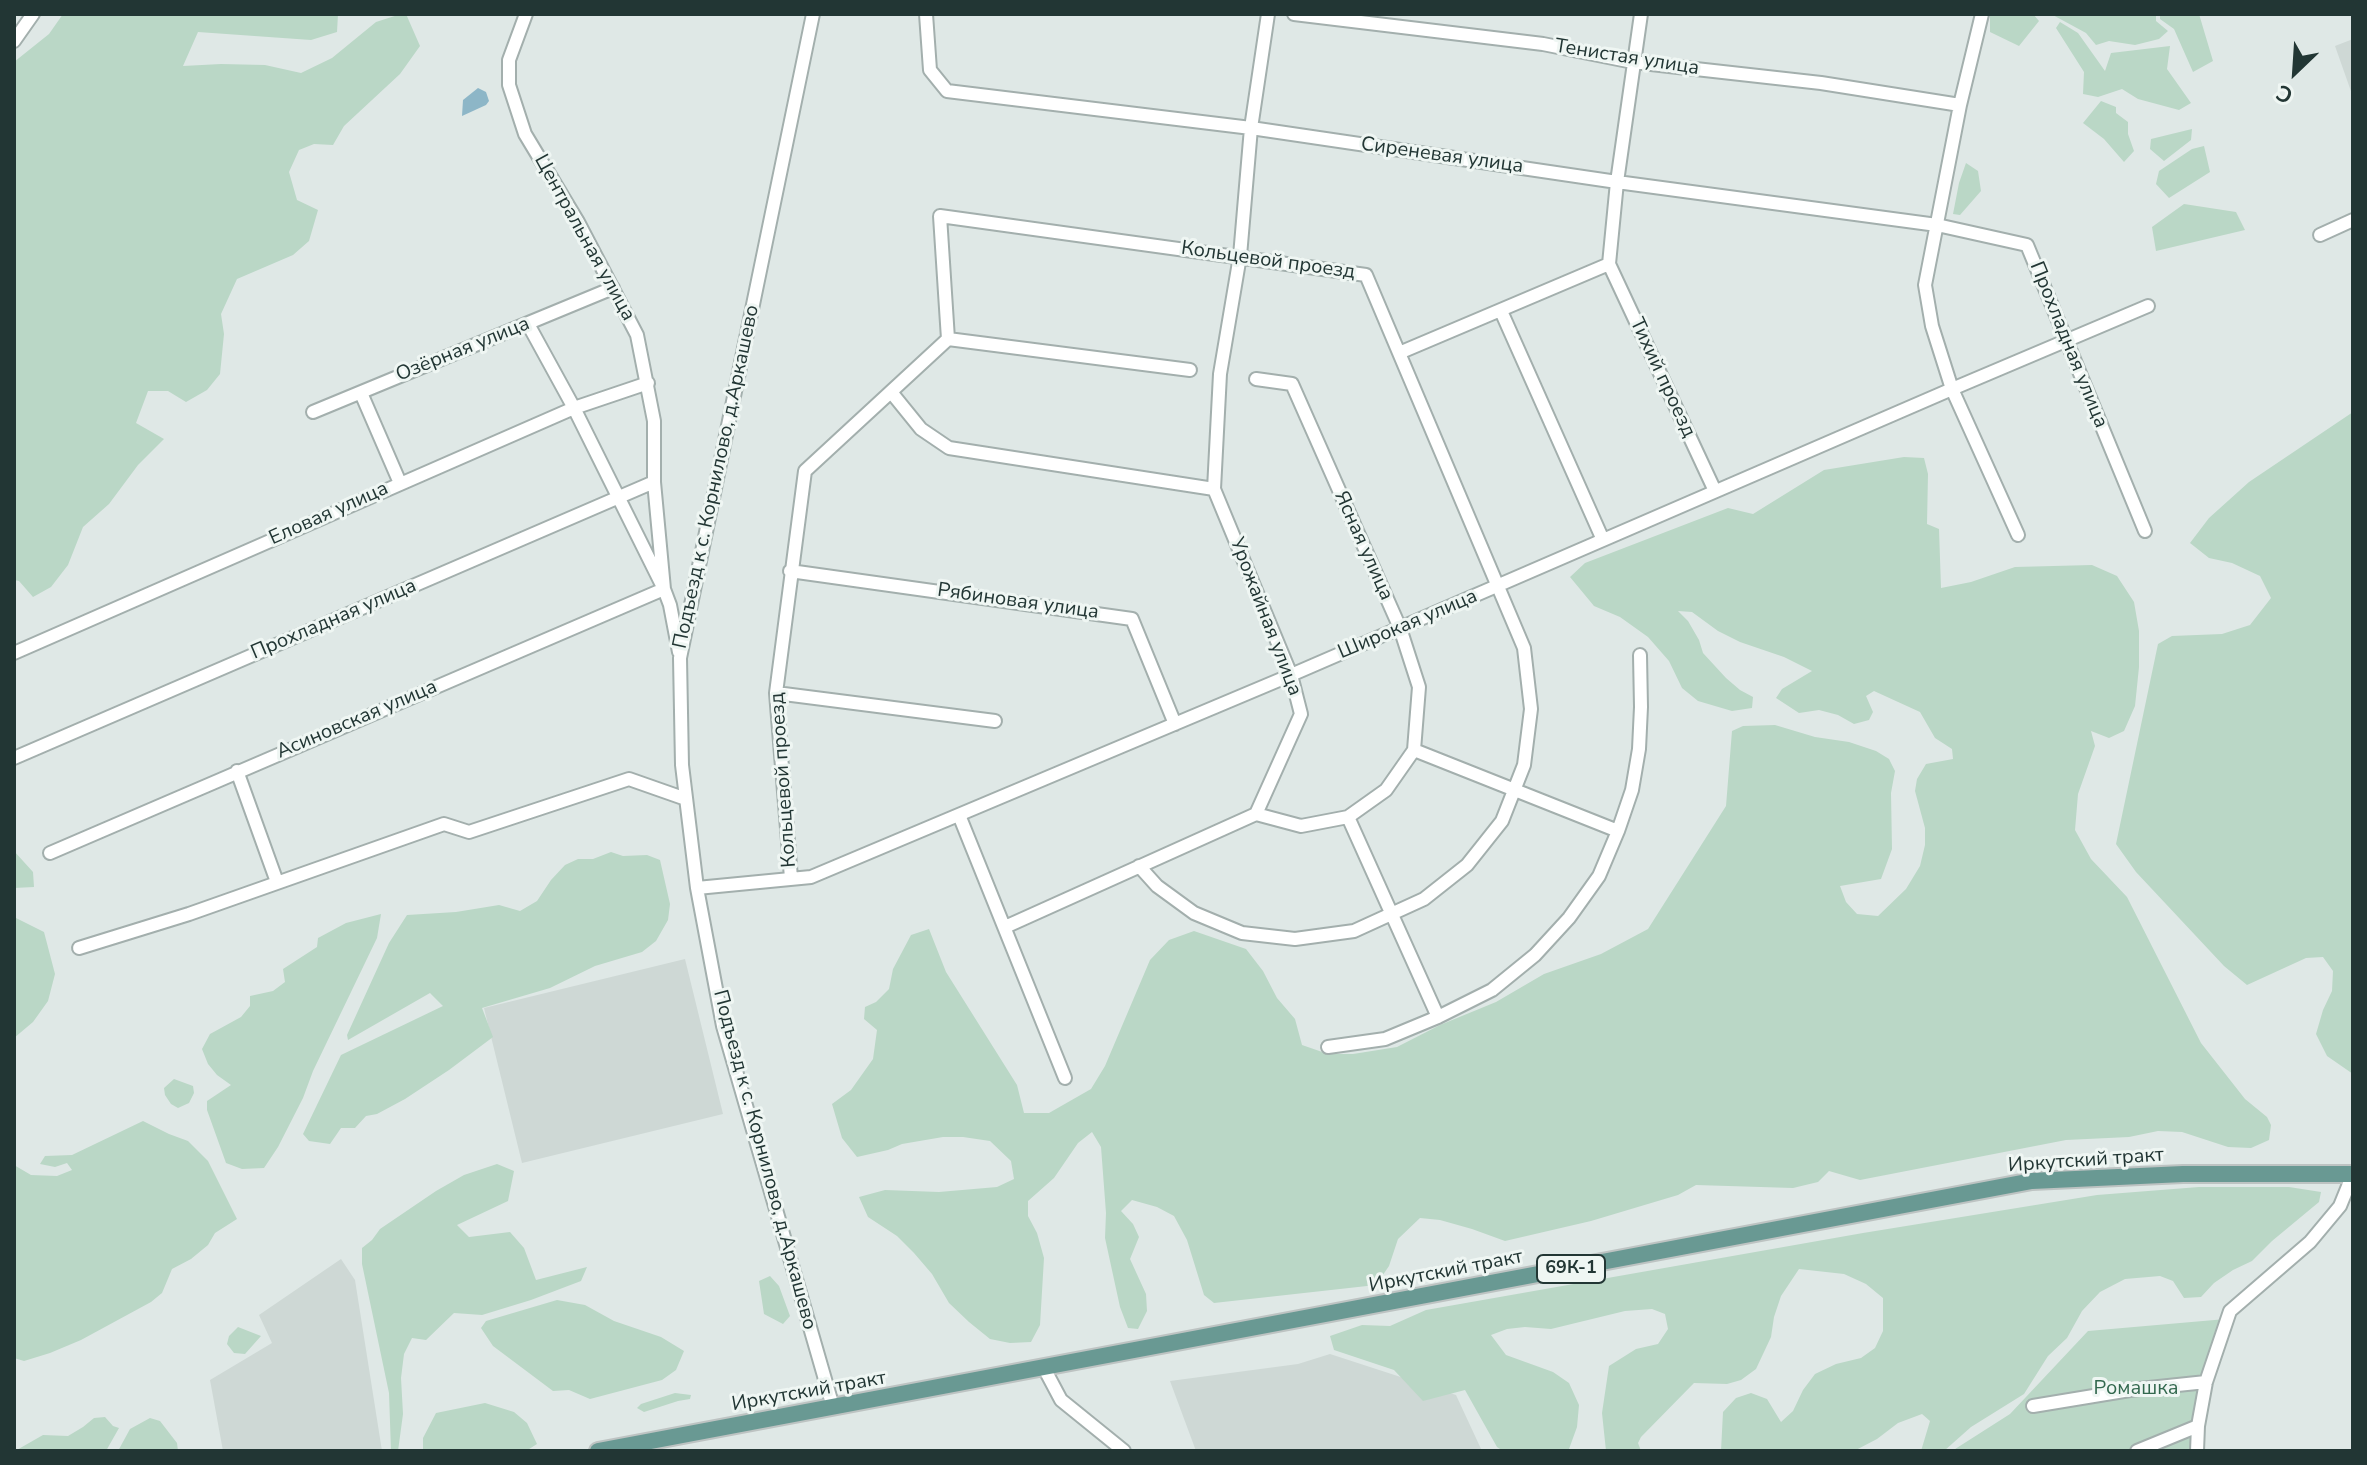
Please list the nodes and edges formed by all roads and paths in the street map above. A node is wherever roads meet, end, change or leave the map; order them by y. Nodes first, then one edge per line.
1 (21, 14) edge
2 (33, 14) edge
3 (526, 14) edge
4 (813, 14) edge
5 (926, 14) edge
6 (1268, 14) edge
7 (1294, 14) edge
8 (1641, 14) edge
9 (1982, 14) edge
10 (23, 29) junction
11 (14, 41) edge
12 (1633, 62) junction
13 (1960, 105) junction
14 (1251, 128) junction
15 (1617, 182) junction
16 (2353, 220) edge
17 (1937, 225) junction
18 (2320, 235) dead end
19 (1240, 256) junction
20 (1609, 264) junction
21 (613, 288) junction
22 (2148, 306) dead end
23 (1501, 311) junction
24 (528, 324) junction
25 (948, 339) junction
26 (2066, 340) junction
27 (1399, 353) junction
28 (1190, 370) dead end
29 (1256, 379) dead end
30 (648, 383) junction
31 (1952, 389) junction
32 (891, 392) junction
33 (361, 393) junction
34 (574, 408) junction
35 (313, 412) dead end
36 (654, 482) junction
37 (400, 483) junction
38 (1214, 489) junction
39 (1715, 491) junction
40 (617, 497) junction
41 (2145, 531) dead end
42 (2018, 535) dead end
43 (1603, 540) junction
44 (790, 571) junction
45 (1499, 585) junction
46 (664, 589) junction
47 (1400, 628) junction
48 (14, 653) edge
49 (1640, 655) dead end
50 (680, 658) junction
51 (1291, 675) junction
52 (776, 693) junction
53 (995, 721) dead end
54 (1175, 724) junction
55 (1414, 750) junction
56 (14, 758) edge
57 (237, 771) junction
58 (1514, 790) junction
59 (686, 799) junction
60 (1256, 814) junction
61 (959, 815) junction
62 (1348, 817) junction
63 (1618, 831) junction
64 (50, 853) dead end
65 (1139, 866) junction
66 (791, 878) junction
67 (277, 882) junction
68 (697, 888) junction
69 (1392, 914) junction
70 (1005, 927) junction
71 (79, 948) dead end
72 (1438, 1017) junction
73 (1328, 1047) dead end
74 (1065, 1078) dead end
75 (2353, 1174) edge
76 (1044, 1368) junction
77 (2206, 1382) junction
78 (2033, 1406) dead end
79 (833, 1407) junction
80 (2198, 1426) junction
81 (598, 1451) edge
82 (1124, 1451) edge
83 (2137, 1451) edge
84 (2197, 1451) edge

1 - 10 street
2 - 10 street
3 - 21 street, Центральная улица
4 - 50 street, Подъезд к с. Корнилово, д.Аркашево
5 - 14 street, Сиреневая улица
6 - 14 street
7 - 12 street, Тенистая улица
8 - 12 street
9 - 13 street
10 - 11 street
12 - 13 street, Тенистая улица
12 - 15 street
13 - 17 street
14 - 15 street, Сиреневая улица
14 - 19 street
15 - 17 street, Сиреневая улица
15 - 20 street
16 - 18 street
17 - 26 street, Прохладная улица
17 - 31 street
19 - 25 street, Кольцевой проезд
19 - 27 street, Кольцевой проезд
19 - 38 street
20 - 23 street
20 - 39 street, Тихий проезд
21 - 24 street, Озёрная улица
21 - 30 street, Центральная улица
22 - 26 street, Широкая улица
23 - 27 street
23 - 43 street
24 - 33 street, Озёрная улица
24 - 34 street
25 - 28 street
25 - 32 street, Кольцевой проезд
26 - 31 street, Широкая улица
26 - 41 street, Прохладная улица
27 - 45 street, Кольцевой проезд
29 - 47 street, Ясная улица
30 - 34 street, Еловая улица
30 - 36 street, Центральная улица
31 - 39 street, Широкая улица
31 - 42 street
32 - 38 street
32 - 44 street, Кольцевой проезд
33 - 35 street, Озёрная улица
33 - 37 street
34 - 37 street, Еловая улица
34 - 40 street
36 - 40 street, Прохладная улица
36 - 46 street, Центральная улица
37 - 48 street, Еловая улица
38 - 51 street, Урожайная улица
39 - 43 street, Широкая улица
40 - 46 street
40 - 56 street, Прохладная улица
43 - 45 street, Широкая улица
44 - 52 street, Кольцевой проезд
44 - 54 street, Рябиновая улица
45 - 47 street, Широкая улица
45 - 58 street, Кольцевой проезд
46 - 50 street, Центральная улица
46 - 57 street, Асиновская улица
47 - 51 street, Широкая улица
47 - 55 street, Ясная улица
49 - 63 street
50 - 59 street, Подъезд к с. Корнилово, д.Аркашево
51 - 54 street, Широкая улица
51 - 60 street, Урожайная улица
52 - 53 street
52 - 66 street, Кольцевой проезд
54 - 61 street, Широкая улица
55 - 58 street
55 - 62 street
57 - 64 street, Асиновская улица
57 - 67 street
58 - 63 street
58 - 69 street, Кольцевой проезд
59 - 67 street
59 - 68 street, Подъезд к с. Корнилово, д.Аркашево
60 - 62 street
60 - 65 street
61 - 66 street, Широкая улица
61 - 70 street
62 - 69 street
63 - 72 street
65 - 69 street, Кольцевой проезд
65 - 70 street
66 - 68 street, Широкая улица
67 - 71 street
68 - 79 street, Подъезд к с. Корнилово, д.Аркашево
69 - 72 street
70 - 74 street
72 - 73 street
75 - 76 main road, Иркутский тракт / 69К-1
75 - 77 street
76 - 79 main road, Иркутский тракт / 69К-1
76 - 82 street
77 - 78 street
77 - 80 street
79 - 81 main road, Иркутский тракт / 69К-1
80 - 83 street
80 - 84 street

